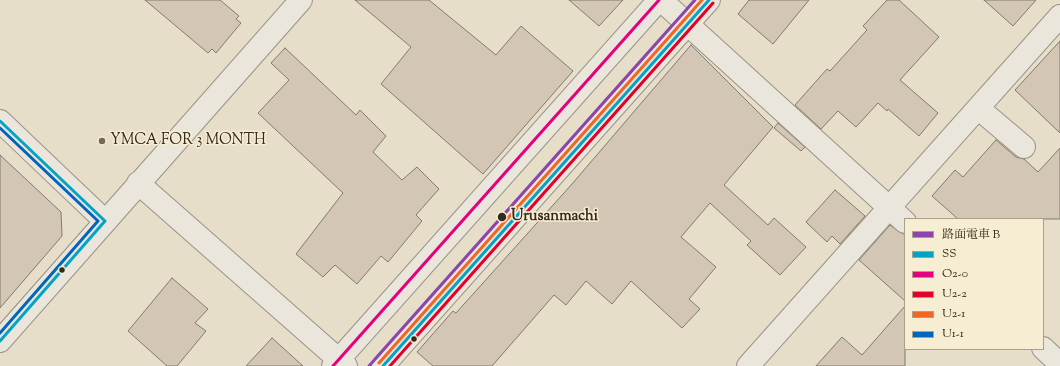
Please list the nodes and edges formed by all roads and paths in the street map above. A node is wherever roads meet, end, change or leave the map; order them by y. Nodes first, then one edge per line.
1 (301, 0) edge
2 (660, 0) edge
3 (709, 0) edge
4 (1060, 16) edge
5 (687, 24) junction
6 (978, 108) junction
7 (0, 121) edge
8 (1024, 147) dead end
9 (138, 183) junction
10 (898, 215) edge
11 (105, 221) junction
12 (0, 341) edge
13 (1044, 349) edge
14 (339, 364) edge
15 (1060, 364) edge
16 (383, 366) edge
17 (748, 366) edge

1 - 9 street
2 - 5 street
2 - 14 street
3 - 5 street
4 - 6 street
5 - 10 street
5 - 16 street
6 - 8 street
6 - 10 street
7 - 11 street
9 - 11 street
9 - 14 street
10 - 17 street
11 - 12 street
13 - 15 street

